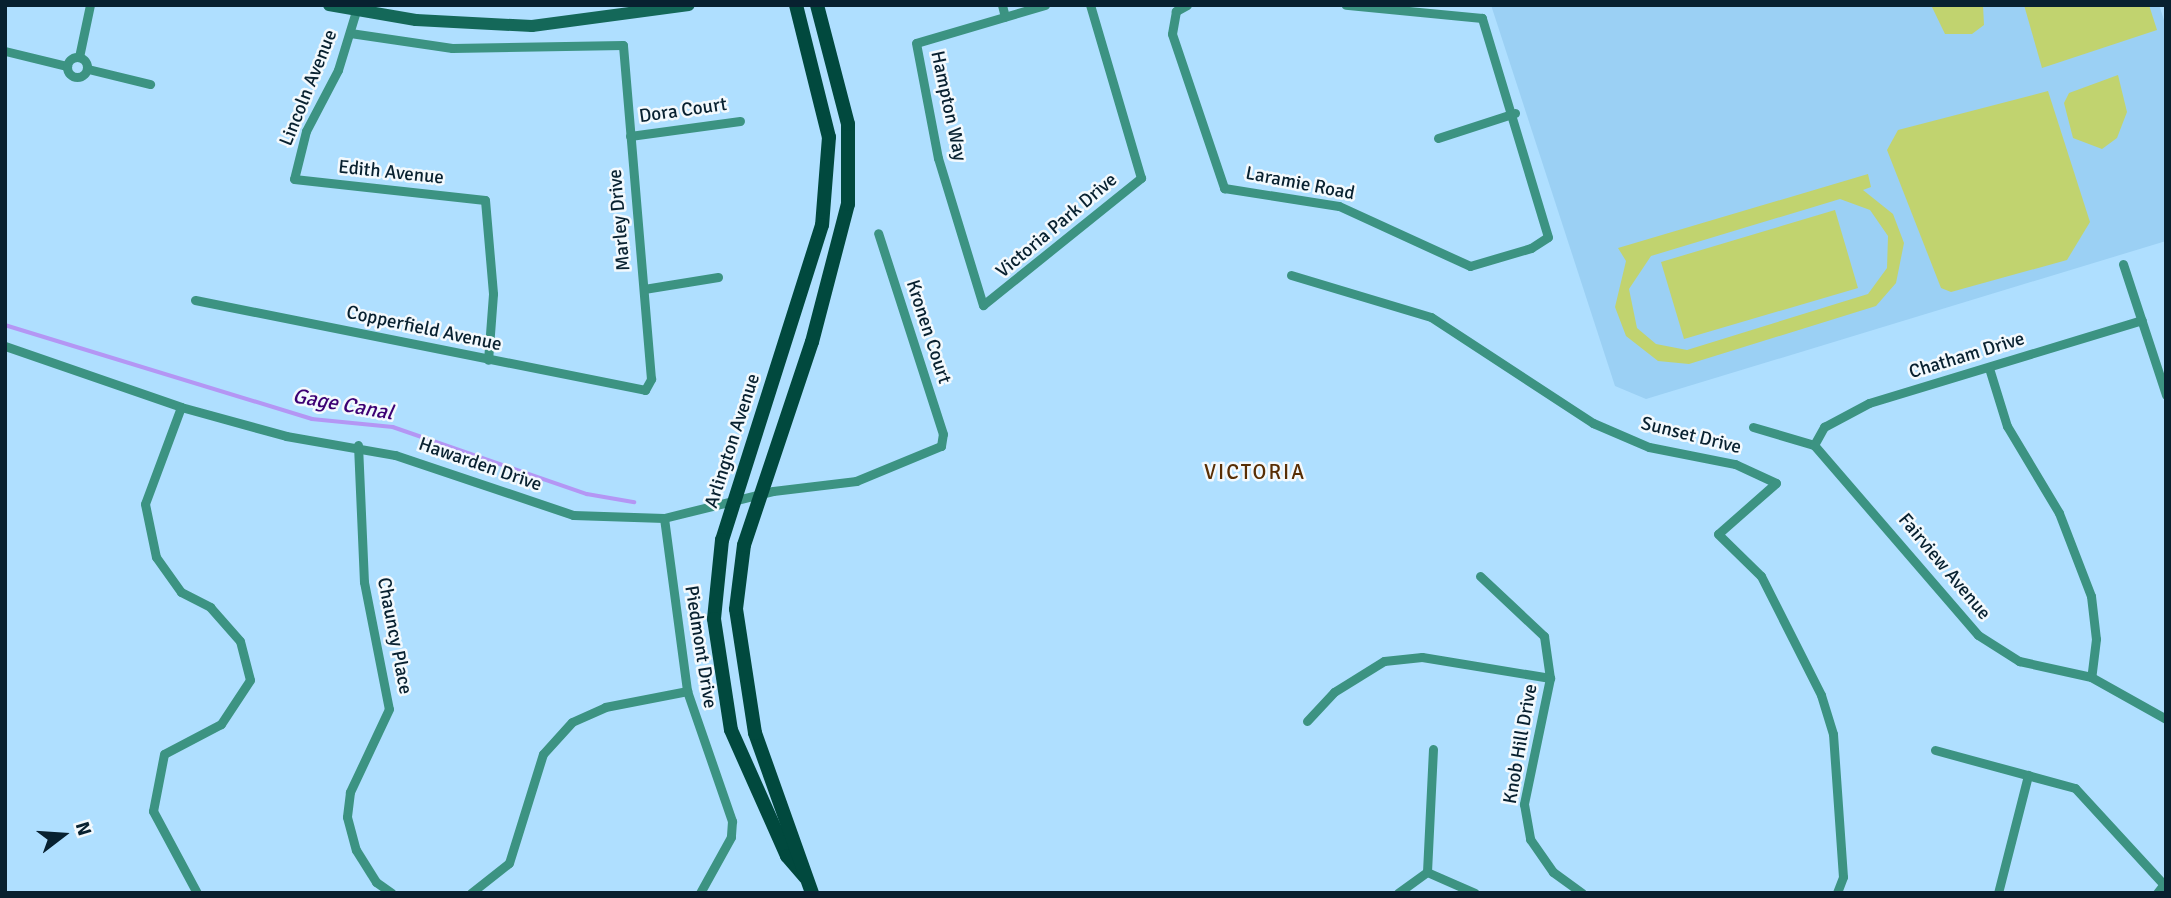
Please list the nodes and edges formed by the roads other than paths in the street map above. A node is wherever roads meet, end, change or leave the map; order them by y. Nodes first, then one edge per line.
1 (90, 5) edge
2 (329, 5) edge
3 (689, 5) edge
4 (796, 5) edge
5 (817, 5) edge
6 (1002, 5) edge
7 (1045, 5) edge
8 (1090, 5) edge
9 (1187, 5) edge
10 (1346, 5) edge
11 (1389, 9) edge
12 (1406, 9) edge
13 (356, 11) junction
14 (1005, 17) junction
15 (350, 33) junction
16 (5, 51) edge
17 (79, 57) junction
18 (67, 66) junction
19 (88, 69) junction
20 (150, 84) dead end
21 (1515, 113) junction
22 (740, 121) dead end
23 (630, 136) junction
24 (1437, 138) dead end
25 (294, 178) joint
26 (878, 233) dead end
27 (2123, 264) dead end
28 (1291, 275) dead end
29 (718, 277) dead end
30 (645, 289) junction
31 (195, 300) dead end
32 (984, 305) joint
33 (2142, 320) junction
34 (5, 346) edge
35 (488, 360) junction
36 (1989, 368) junction
37 (645, 390) joint
38 (2166, 395) edge
39 (181, 407) junction
40 (1753, 427) dead end
41 (943, 442) joint
42 (358, 445) junction
43 (1814, 445) junction
44 (759, 495) junction
45 (731, 505) junction
46 (664, 518) junction
47 (1480, 576) dead end
48 (2091, 677) junction
49 (1550, 678) junction
50 (687, 691) junction
51 (2166, 719) edge
52 (1307, 722) dead end
53 (1433, 749) dead end
54 (1935, 750) dead end
55 (2028, 775) junction
56 (1427, 872) junction
57 (806, 878) junction
58 (2165, 886) edge
59 (197, 893) edge
60 (392, 893) edge
61 (471, 893) edge
62 (700, 893) edge
63 (812, 893) edge
64 (1398, 893) edge
65 (1475, 893) edge
66 (1582, 893) edge
67 (1837, 893) edge
68 (1998, 893) edge
69 (2157, 893) edge

1 - 17 street
2 - 13 main road
3 - 13 main road
4 - 45 main road, Arlington Avenue
5 - 44 main road, Arlington Avenue
6 - 14 street
7 - 14 street
8 - 32 street, Victoria Park Drive
9 - 21 street, Laramie Road
10 - 11 street, Laramie Road
11 - 12 street, Laramie Road
12 - 21 street, Laramie Road
13 - 15 street, Lincoln Avenue
14 - 32 street, Hampton Way
15 - 23 street, Marley Drive
15 - 25 street, Lincoln Avenue
16 - 18 street
17 - 18 street
17 - 19 street
18 - 19 street
19 - 20 street
21 - 24 street
22 - 23 street, Dora Court
23 - 30 street, Marley Drive
25 - 35 street, Edith Avenue
26 - 41 street, Kronen Court
27 - 33 street
28 - 67 street, Sunset Drive
29 - 30 street
30 - 37 street, Marley Drive
31 - 35 street, Copperfield Avenue
33 - 36 street, Chatham Drive
33 - 38 street
34 - 39 street, Hawarden Drive
35 - 37 street, Copperfield Avenue
36 - 43 street, Chatham Drive
36 - 48 street
39 - 42 street, Hawarden Drive
39 - 59 street
40 - 43 street
41 - 44 street, Hawarden Drive
42 - 46 street, Hawarden Drive
42 - 60 street, Chauncy Place
43 - 48 street, Fairview Avenue
44 - 45 street, Hawarden Drive
44 - 57 main road, Arlington Avenue
45 - 46 street, Hawarden Drive
45 - 57 main road, Arlington Avenue
46 - 50 street, Piedmont Drive
47 - 49 street
48 - 51 street, Fairview Avenue
49 - 52 street, Knob Hill Drive
49 - 66 street, Knob Hill Drive
50 - 61 street
50 - 62 street, Piedmont Drive
53 - 56 street
54 - 55 street
55 - 58 street
55 - 68 street
56 - 64 street
56 - 65 street
57 - 63 main road, Arlington Avenue
58 - 69 street

